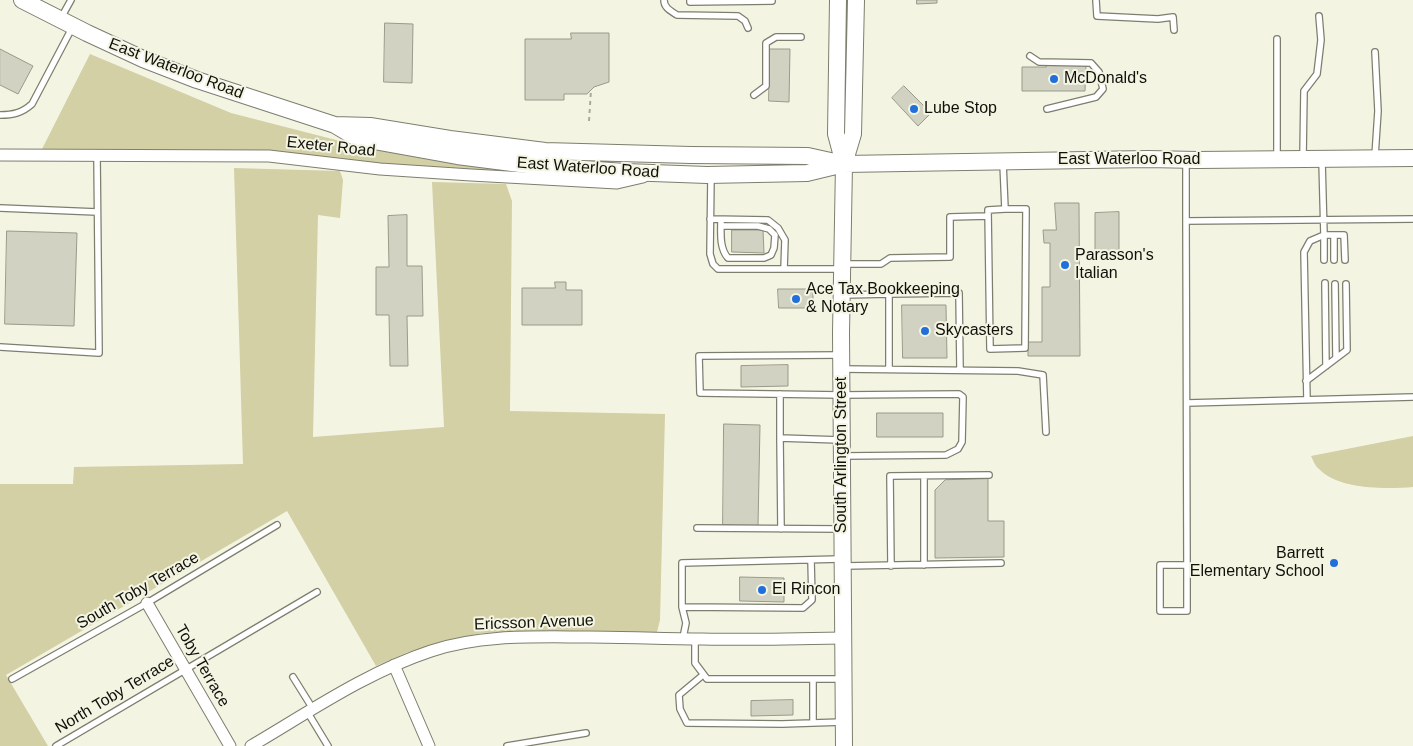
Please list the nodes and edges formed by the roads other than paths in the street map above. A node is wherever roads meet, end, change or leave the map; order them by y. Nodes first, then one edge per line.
1 (22, 0) edge
2 (71, 0) edge
3 (664, 0) edge
4 (690, 0) edge
5 (838, 0) edge
6 (856, 0) edge
7 (1096, 0) edge
8 (772, 1) edge
9 (1319, 16) dead end
10 (66, 23) junction
11 (748, 28) dead end
12 (1174, 30) dead end
13 (801, 37) dead end
14 (1277, 39) dead end
15 (1375, 52) dead end
16 (1030, 56) dead end
17 (754, 94) dead end
18 (1048, 109) dead end
19 (0, 115) edge
20 (335, 125) junction
21 (0, 155) edge
22 (97, 156) junction
23 (1375, 158) junction
24 (1413, 158) edge
25 (1277, 159) junction
26 (1303, 159) junction
27 (1322, 159) junction
28 (1186, 160) junction
29 (1003, 161) junction
30 (844, 164) junction
31 (657, 174) junction
32 (711, 175) junction
33 (0, 208) edge
34 (1004, 209) junction
35 (97, 212) junction
36 (988, 216) junction
37 (710, 219) junction
38 (1323, 220) junction
39 (1413, 220) edge
40 (1186, 221) junction
41 (721, 223) junction
42 (1324, 235) junction
43 (1334, 235) junction
44 (1324, 260) dead end
45 (1334, 260) dead end
46 (1345, 260) dead end
47 (843, 266) junction
48 (784, 269) junction
49 (1325, 284) dead end
50 (1335, 284) dead end
51 (1346, 284) dead end
52 (889, 294) junction
53 (842, 295) junction
54 (0, 347) edge
55 (1336, 358) junction
56 (841, 362) junction
57 (1326, 366) junction
58 (889, 369) junction
59 (960, 369) junction
60 (1306, 381) junction
61 (780, 394) junction
62 (842, 395) junction
63 (1413, 398) edge
64 (1307, 400) junction
65 (1187, 403) junction
66 (1046, 432) dead end
67 (780, 438) junction
68 (842, 448) junction
69 (989, 475) dead end
70 (924, 476) junction
71 (277, 525) dead end
72 (697, 528) dead end
73 (781, 528) junction
74 (842, 529) junction
75 (811, 560) junction
76 (842, 563) junction
77 (1001, 563) dead end
78 (924, 565) junction
79 (1187, 565) junction
80 (892, 566) junction
81 (317, 592) dead end
82 (147, 603) junction
83 (682, 607) junction
84 (683, 638) junction
85 (843, 638) junction
86 (695, 639) junction
87 (394, 665) junction
88 (185, 669) junction
89 (703, 674) junction
90 (293, 677) dead end
91 (813, 679) junction
92 (843, 679) junction
93 (12, 680) dead end
94 (311, 711) junction
95 (813, 722) junction
96 (843, 722) junction
97 (586, 734) dead end
98 (56, 746) edge
99 (230, 746) edge
100 (251, 746) edge
101 (328, 746) edge
102 (430, 746) edge
103 (507, 746) edge
104 (844, 746) edge

1 - 10 main road, East Waterloo Road
2 - 10 lane
3 - 11 lane
4 - 8 lane
5 - 30 main road, South Arlington Street
6 - 30 main road, South Arlington Street
7 - 12 lane
9 - 26 lane
10 - 19 lane
10 - 20 main road, East Waterloo Road
13 - 17 lane
14 - 25 lane
15 - 23 lane
16 - 18 lane
20 - 30 main road, East Waterloo Road
20 - 31 main road, East Waterloo Road
21 - 22 street, Exeter Road
22 - 31 street, Exeter Road
22 - 35 lane
23 - 24 main road, East Waterloo Road
23 - 27 main road, East Waterloo Road
25 - 26 main road, East Waterloo Road
25 - 28 main road, East Waterloo Road
26 - 27 main road, East Waterloo Road
27 - 38 lane
28 - 29 main road, East Waterloo Road
28 - 40 lane
29 - 30 main road, East Waterloo Road
29 - 34 lane
30 - 32 main road, East Waterloo Road
30 - 47 main road, South Arlington Street
31 - 32 main road, East Waterloo Road
32 - 37 lane
33 - 35 lane
34 - 36 lane
34 - 36 lane
35 - 54 lane
36 - 47 lane
37 - 41 lane
37 - 48 lane
38 - 39 lane
38 - 40 lane
38 - 42 lane
40 - 65 lane
41 - 41 lane
41 - 48 lane
42 - 43 lane
42 - 44 lane
42 - 60 lane
43 - 45 lane
43 - 46 lane
47 - 48 lane
47 - 53 main road, South Arlington Street
49 - 57 lane
50 - 55 lane
51 - 55 lane
52 - 53 lane
52 - 58 lane
52 - 59 lane
53 - 56 main road, South Arlington Street
55 - 57 lane
56 - 58 lane
56 - 61 lane
56 - 62 main road, South Arlington Street
57 - 60 lane
58 - 59 lane
59 - 66 lane
60 - 64 lane
61 - 62 lane
61 - 67 lane
62 - 68 main road, South Arlington Street
62 - 68 lane
63 - 64 lane
64 - 65 lane
65 - 79 lane
67 - 68 lane
67 - 73 lane
68 - 74 main road, South Arlington Street
69 - 70 lane
70 - 78 lane
70 - 80 lane
71 - 82 lane, South Toby Terrace
72 - 73 lane
73 - 74 lane
74 - 76 main road, South Arlington Street
75 - 76 lane
75 - 83 lane
75 - 83 lane
76 - 80 lane
76 - 85 main road, South Arlington Street
77 - 78 lane
78 - 80 lane
79 - 79 lane
81 - 88 lane, North Toby Terrace
82 - 88 street, Toby Terrace
82 - 93 lane, South Toby Terrace
83 - 84 lane
84 - 86 street, Ericsson Avenue
84 - 87 street, Ericsson Avenue
85 - 86 street, Ericsson Avenue
85 - 92 main road, South Arlington Street
86 - 89 lane
87 - 94 street, Ericsson Avenue
87 - 102 street
88 - 98 lane, North Toby Terrace
88 - 99 street, Toby Terrace
89 - 91 lane
89 - 95 lane
90 - 94 lane
91 - 92 lane
91 - 95 lane
92 - 96 main road, South Arlington Street
94 - 100 street, Ericsson Avenue
94 - 101 lane
95 - 96 lane
96 - 104 main road, South Arlington Street
97 - 103 lane

